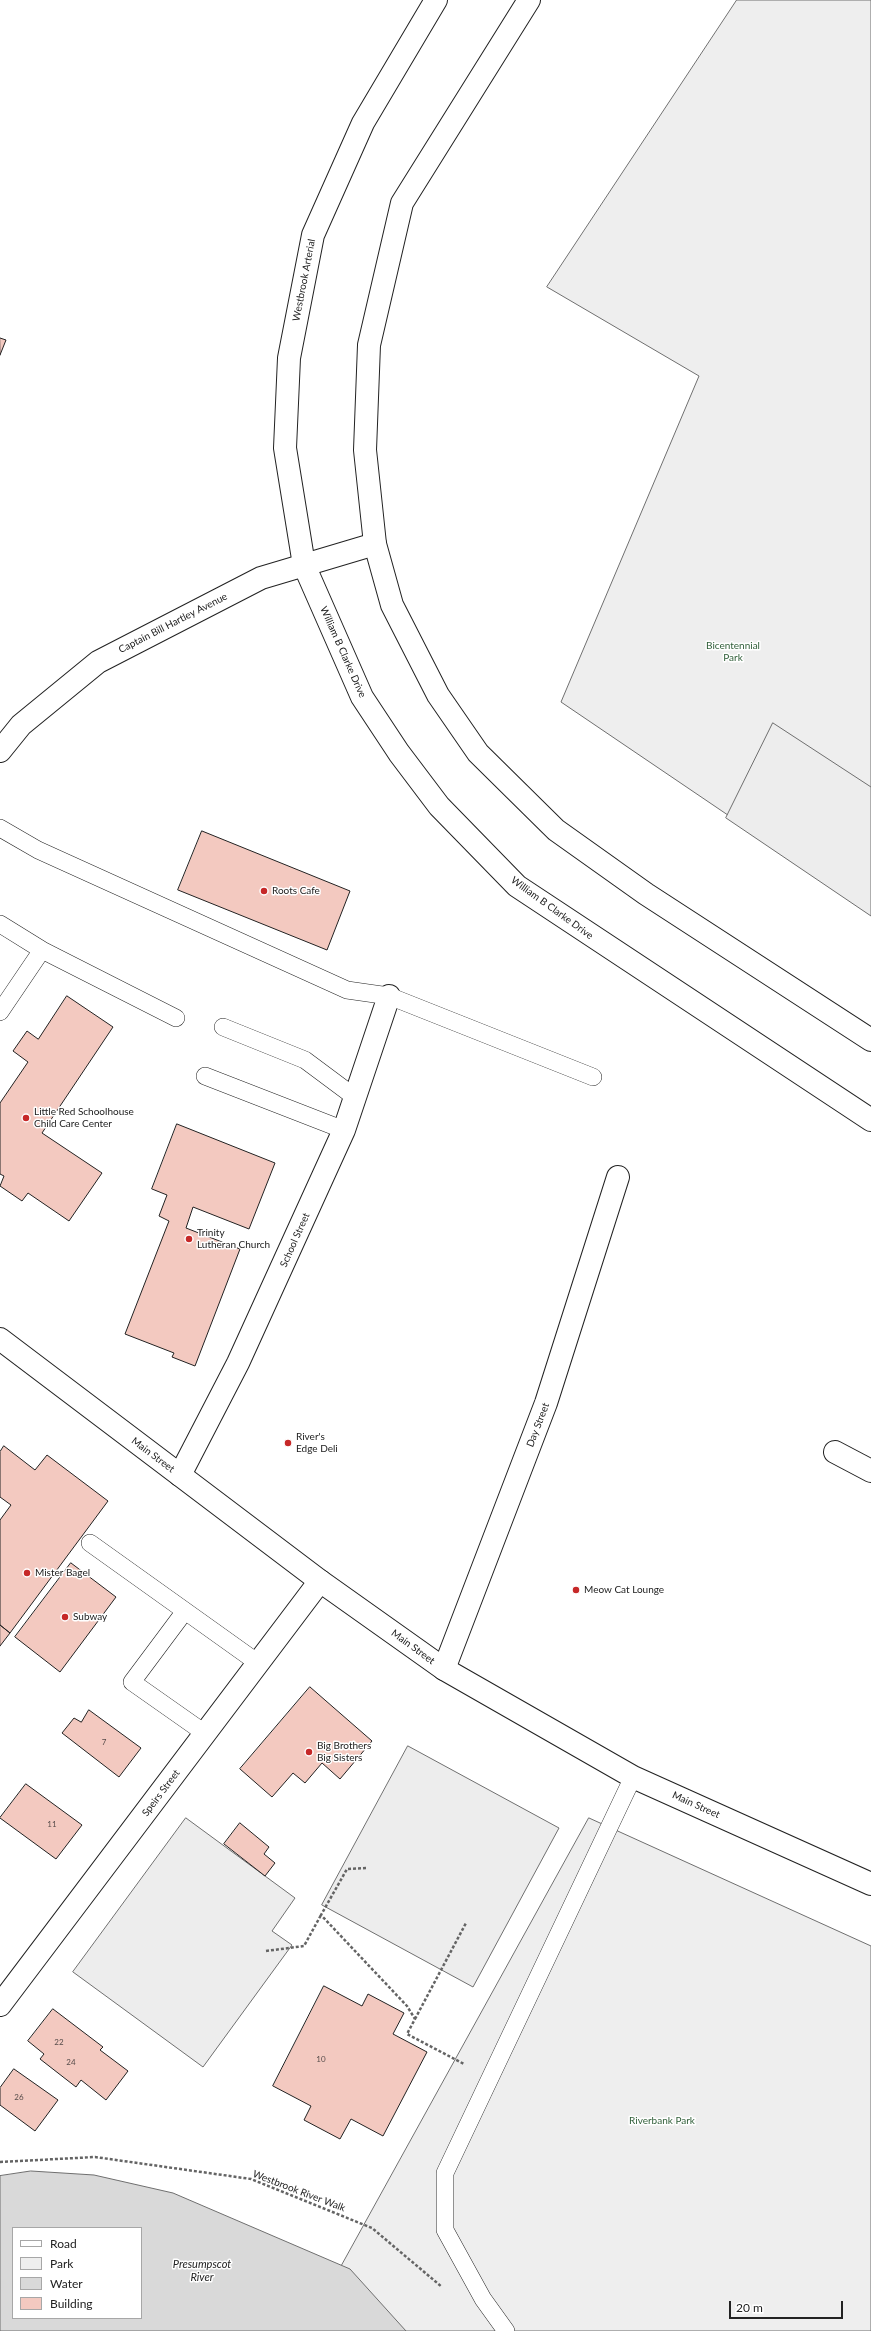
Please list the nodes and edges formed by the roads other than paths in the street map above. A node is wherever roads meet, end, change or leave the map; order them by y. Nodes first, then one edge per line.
1 (436, 0) edge
2 (529, 0) edge
3 (375, 544) junction
4 (304, 565) junction
5 (0, 751) edge
6 (0, 828) edge
7 (0, 924) edge
8 (42, 950) junction
9 (389, 996) junction
10 (0, 1012) edge
11 (176, 1018) dead end
12 (223, 1027) dead end
13 (871, 1040) edge
14 (205, 1076) dead end
15 (593, 1077) dead end
16 (356, 1098) junction
17 (871, 1120) edge
18 (344, 1130) junction
19 (618, 1176) dead end
20 (0, 1339) edge
21 (835, 1452) dead end
22 (871, 1471) edge
23 (180, 1475) junction
24 (90, 1542) dead end
25 (320, 1581) junction
26 (185, 1611) junction
27 (258, 1663) junction
28 (444, 1669) junction
29 (206, 1734) junction
30 (633, 1777) junction
31 (871, 1884) edge
32 (0, 2005) edge
33 (506, 2331) edge

1 - 4 main road, Westbrook Arterial
2 - 3 main road
3 - 4 main road, Captain Bill Hartley Avenue
3 - 13 main road
4 - 5 main road, Captain Bill Hartley Avenue
4 - 17 main road, William B Clarke Drive
6 - 9 lane
7 - 8 lane
8 - 10 lane
8 - 11 lane
9 - 15 lane
9 - 16 main road, School Street
12 - 16 lane
14 - 18 lane
16 - 18 main road, School Street
18 - 23 main road, School Street
19 - 28 main road, Day Street
20 - 23 main road, Main Street
21 - 22 main road
23 - 25 main road, Main Street
24 - 26 lane
25 - 27 main road, Speirs Street
25 - 28 main road, Main Street
26 - 27 lane
26 - 29 lane
27 - 29 main road, Speirs Street
28 - 30 main road, Main Street
29 - 32 main road, Speirs Street
30 - 31 main road, Main Street
30 - 33 lane

